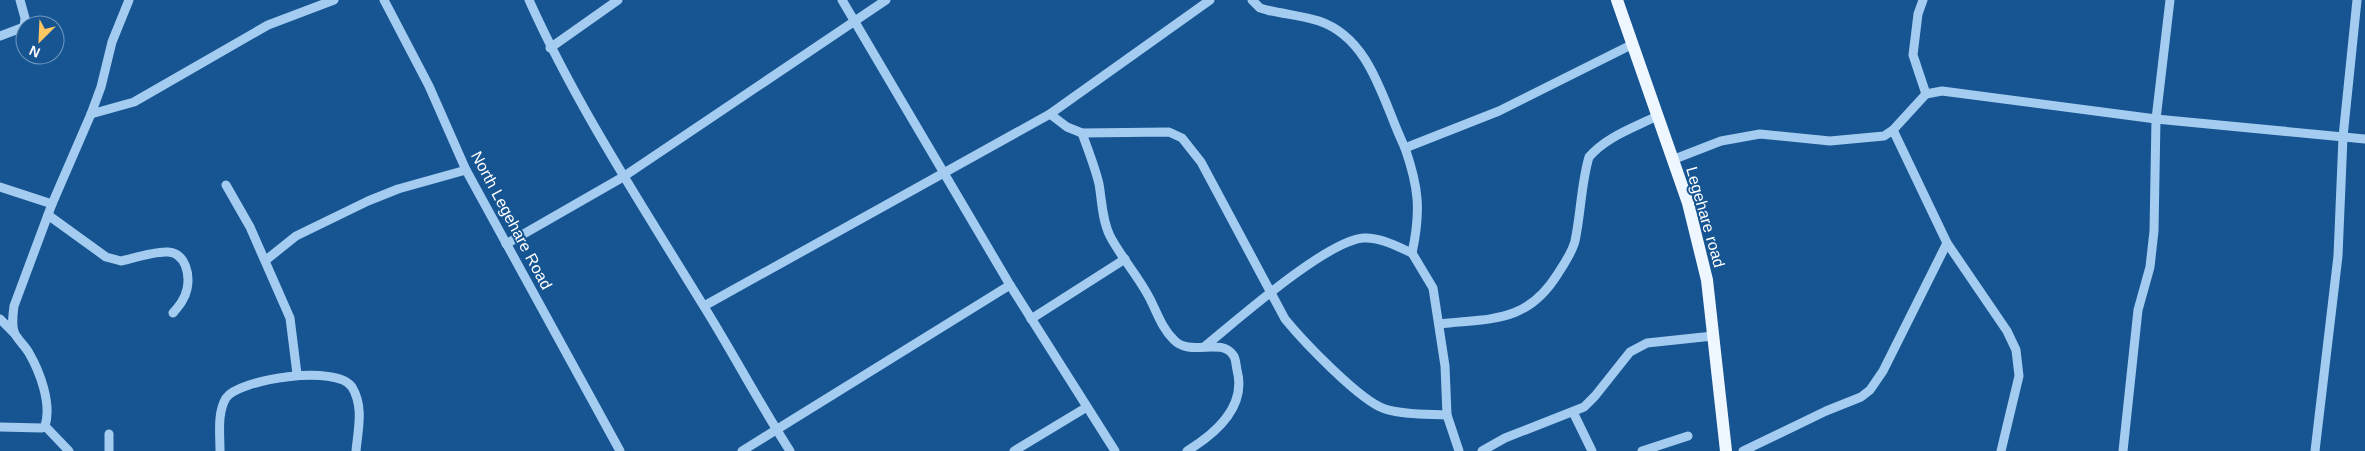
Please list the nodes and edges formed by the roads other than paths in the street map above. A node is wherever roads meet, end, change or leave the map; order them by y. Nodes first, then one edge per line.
1 (20, 0) edge
2 (129, 0) edge
3 (334, 0) edge
4 (384, 0) edge
5 (529, 0) edge
6 (618, 0) edge
7 (842, 0) edge
8 (886, 0) edge
9 (1210, 0) edge
10 (1252, 0) edge
11 (1617, 0) edge
12 (1923, 0) edge
13 (2170, 0) edge
14 (2358, 0) edge
15 (1198, 5) edge
16 (853, 22) junction
17 (0, 36) edge
18 (1633, 44) junction
19 (550, 48) junction
20 (1926, 94) junction
21 (91, 114) junction
22 (1050, 114) junction
23 (1656, 116) junction
24 (2156, 119) junction
25 (1893, 130) junction
26 (1082, 133) junction
27 (2343, 137) junction
28 (2365, 139) edge
29 (1405, 148) junction
30 (1672, 160) junction
31 (466, 170) junction
32 (945, 172) junction
33 (623, 177) junction
34 (226, 185) dead end
35 (0, 187) edge
36 (52, 204) junction
37 (48, 216) junction
38 (1947, 243) junction
39 (506, 244) junction
40 (1412, 253) junction
41 (1125, 259) junction
42 (266, 260) junction
43 (1010, 285) junction
44 (1271, 293) junction
45 (704, 306) junction
46 (173, 313) dead end
47 (0, 319) edge
48 (1031, 319) junction
49 (1439, 324) junction
50 (14, 333) junction
51 (1714, 336) junction
52 (1204, 347) junction
53 (297, 374) junction
54 (1087, 408) junction
55 (1573, 412) junction
56 (1447, 415) junction
57 (44, 426) junction
58 (0, 428) edge
59 (776, 429) junction
60 (109, 434) dead end
61 (1688, 436) dead end
62 (69, 451) edge
63 (109, 451) edge
64 (220, 451) edge
65 (356, 451) edge
66 (620, 451) edge
67 (742, 451) edge
68 (790, 451) edge
69 (1014, 451) edge
70 (1115, 451) edge
71 (1187, 451) edge
72 (1459, 451) edge
73 (1482, 451) edge
74 (1592, 451) edge
75 (1642, 451) edge
76 (1726, 451) edge
77 (1743, 451) edge
78 (2001, 451) edge
79 (2123, 451) edge
80 (2315, 451) edge

1 - 17 street
2 - 21 street
3 - 21 street
4 - 31 street, North Legehare Road
5 - 19 street
6 - 19 street
7 - 16 street
8 - 16 street
9 - 15 street
10 - 29 street
11 - 18 main road, Legehare road
12 - 20 street
13 - 24 street
14 - 27 street
15 - 22 street
16 - 32 street
16 - 33 street
18 - 23 main road, Legehare road
18 - 29 street
19 - 33 street
20 - 24 street
20 - 25 street
21 - 36 street
22 - 26 street
22 - 32 street
23 - 30 main road, Legehare road
23 - 49 street
24 - 27 street
24 - 79 street
25 - 30 street
25 - 38 street
26 - 41 street
26 - 44 street
27 - 28 street
27 - 80 street
29 - 40 street
30 - 51 main road, Legehare road
31 - 39 street, North Legehare Road
31 - 42 street
32 - 43 street
32 - 45 street
33 - 39 street
33 - 45 street
34 - 42 street
35 - 36 street
36 - 37 street
37 - 46 street
37 - 50 street
38 - 77 street
38 - 78 street
39 - 66 street, North Legehare Road
40 - 44 street
40 - 49 street
41 - 48 street
41 - 52 street
42 - 53 street
43 - 48 street
43 - 59 street
44 - 52 street
44 - 56 street
45 - 59 street
47 - 50 street
48 - 54 street
49 - 56 street
50 - 57 street
51 - 55 street
51 - 76 main road, Legehare road
52 - 71 street
53 - 64 street
53 - 65 street
54 - 69 street
54 - 70 street
55 - 73 street
55 - 74 street
56 - 72 street
57 - 58 street
57 - 62 street
59 - 67 street
59 - 68 street
60 - 63 street
61 - 75 street

